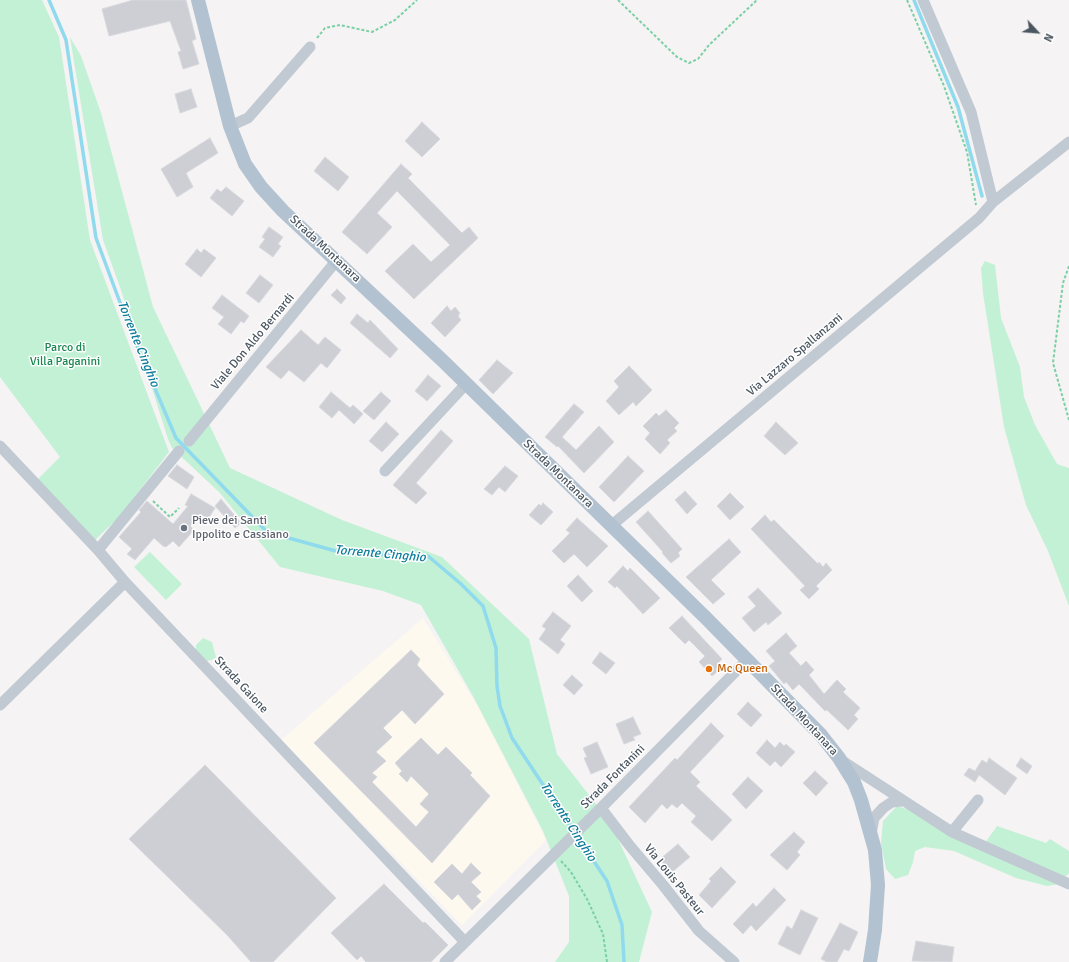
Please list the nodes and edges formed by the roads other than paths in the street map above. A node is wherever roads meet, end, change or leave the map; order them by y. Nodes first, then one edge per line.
1 (198, 0) edge
2 (923, 0) edge
3 (310, 47) road end
4 (230, 126) junction
5 (1069, 142) edge
6 (994, 202) junction
7 (337, 260) junction
8 (466, 384) junction
9 (188, 440) dead end
10 (0, 446) edge
11 (179, 451) dead end
12 (385, 471) dead end
13 (612, 525) junction
14 (98, 550) junction
15 (125, 582) junction
16 (747, 660) junction
17 (0, 705) edge
18 (839, 758) junction
19 (902, 800) junction
20 (978, 800) dead end
21 (601, 808) junction
22 (952, 832) junction
23 (871, 834) junction
24 (1069, 884) edge
25 (465, 942) junction
26 (445, 962) edge
27 (734, 962) edge
28 (870, 962) edge

1 - 4 main road, Strada Montanara
2 - 6 street
3 - 4 street
4 - 7 main road, Strada Montanara
5 - 6 street, Via Lazzaro Spallanzani
6 - 13 street, Via Lazzaro Spallanzani
7 - 8 main road, Strada Montanara
7 - 9 street, Viale Don Aldo Bernardi
8 - 12 street
8 - 13 main road, Strada Montanara
10 - 14 street, Strada Gaione
11 - 14 street
13 - 16 main road, Strada Montanara
14 - 15 street, Strada Gaione
15 - 17 street
15 - 25 street, Strada Gaione
16 - 18 main road, Strada Montanara
16 - 21 street, Strada Fontanini
18 - 19 street
18 - 23 main road, Strada Montanara
19 - 22 street
19 - 23 street
20 - 22 street
21 - 25 street, Strada Fontanini
21 - 27 street, Via Louis Pasteur
22 - 24 street
23 - 28 main road, Strada Montanara
25 - 26 street, Strada Fontanini

